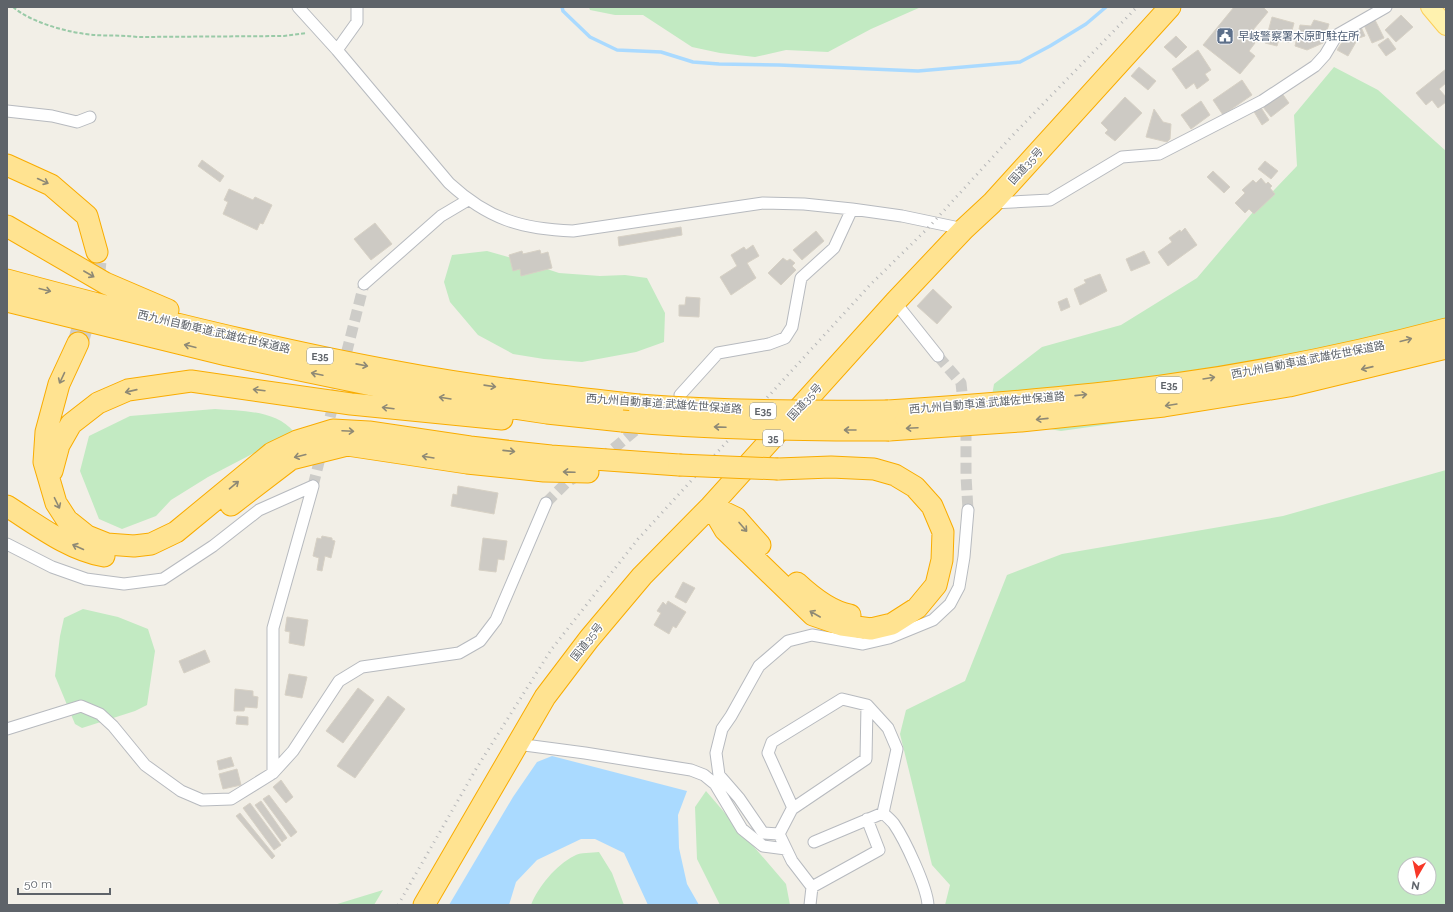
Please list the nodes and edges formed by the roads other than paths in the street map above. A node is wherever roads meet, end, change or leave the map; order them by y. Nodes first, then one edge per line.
1 (298, 7) edge
2 (356, 7) edge
3 (1170, 7) edge
4 (1386, 7) edge
5 (1430, 7) edge
6 (1446, 26) edge
7 (337, 50) junction
8 (7, 111) edge
9 (90, 117) dead end
10 (7, 165) edge
11 (468, 200) junction
12 (992, 203) junction
13 (852, 209) junction
14 (7, 226) edge
15 (964, 229) junction
16 (97, 252) tunnel mouth
17 (7, 280) edge
18 (364, 284) tunnel mouth
19 (7, 301) edge
20 (895, 302) junction
21 (1446, 329) edge
22 (78, 343) tunnel mouth
23 (1446, 348) edge
24 (938, 356) tunnel mouth
25 (330, 359) junction
26 (680, 394) dead end
27 (889, 420) junction
28 (622, 421) junction
29 (678, 470) junction
30 (50, 482) junction
31 (546, 503) tunnel mouth
32 (7, 506) edge
33 (711, 506) junction
34 (968, 510) tunnel mouth
35 (7, 544) edge
36 (868, 705) junction
37 (7, 729) edge
38 (517, 744) junction
39 (273, 773) junction
40 (793, 808) junction
41 (883, 813) junction
42 (868, 819) junction
43 (779, 834) junction
44 (814, 842) dead end
45 (786, 848) junction
46 (812, 887) junction
47 (424, 905) edge
48 (810, 905) edge
49 (928, 905) edge

1 - 7 street
2 - 7 street
3 - 12 highway, 国道35号 / 35
4 - 12 street
5 - 6 main road
7 - 11 street
8 - 9 street
10 -> 16 highway
11 - 13 street
11 - 18 street
12 - 15 highway, 国道35号 / 35
13 - 15 street
13 - 26 street
14 -> 25 highway
15 - 20 highway, 国道35号 / 35
17 -> 25 highway, 西九州自動車道;武雄佐世保道路 / E35
28 -> 19 highway, 西九州自動車道;武雄佐世保道路 / E35
20 - 24 street
20 - 33 highway, 国道35号 / 35
27 -> 21 highway, 西九州自動車道;武雄佐世保道路 / E35
22 -> 30 highway
23 -> 27 highway, 西九州自動車道;武雄佐世保道路 / E35
25 -> 27 highway, 西九州自動車道;武雄佐世保道路 / E35, bridge
27 -> 28 highway, 西九州自動車道;武雄佐世保道路 / E35, bridge
28 -> 30 highway
30 -> 29 highway
29 -> 32 highway
29 - 33 highway, bridge
31 - 39 street
33 - 38 highway, 国道35号 / 35
34 - 43 street
35 - 39 street
36 - 40 street
36 - 40 street
36 - 41 street
37 - 39 street
38 - 45 street
38 - 47 highway, 国道35号 / 35
40 - 43 street
41 - 42 street
41 - 49 street
42 - 44 street
42 - 46 street
43 - 45 street
45 - 46 street
46 - 48 street

